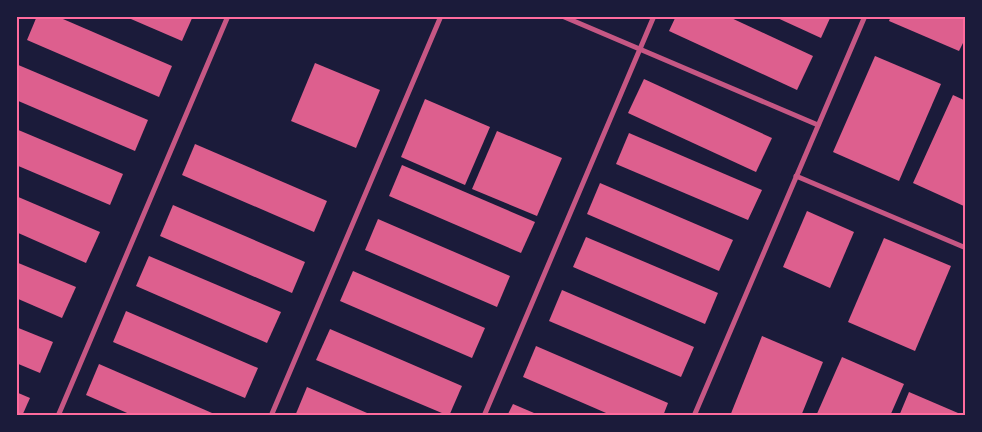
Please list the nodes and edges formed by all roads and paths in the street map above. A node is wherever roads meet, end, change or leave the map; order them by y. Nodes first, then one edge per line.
1 (228, 16) edge
2 (441, 16) edge
3 (562, 16) edge
4 (654, 16) edge
5 (865, 16) edge
6 (640, 49) junction
7 (818, 125) junction
8 (796, 176) junction
9 (966, 248) edge
10 (58, 416) edge
11 (271, 416) edge
12 (484, 416) edge
13 (694, 416) edge

1 - 10 street
2 - 11 street
3 - 6 street
4 - 6 street
5 - 7 street
6 - 7 street
6 - 12 street
7 - 8 street
8 - 9 street
8 - 13 street

